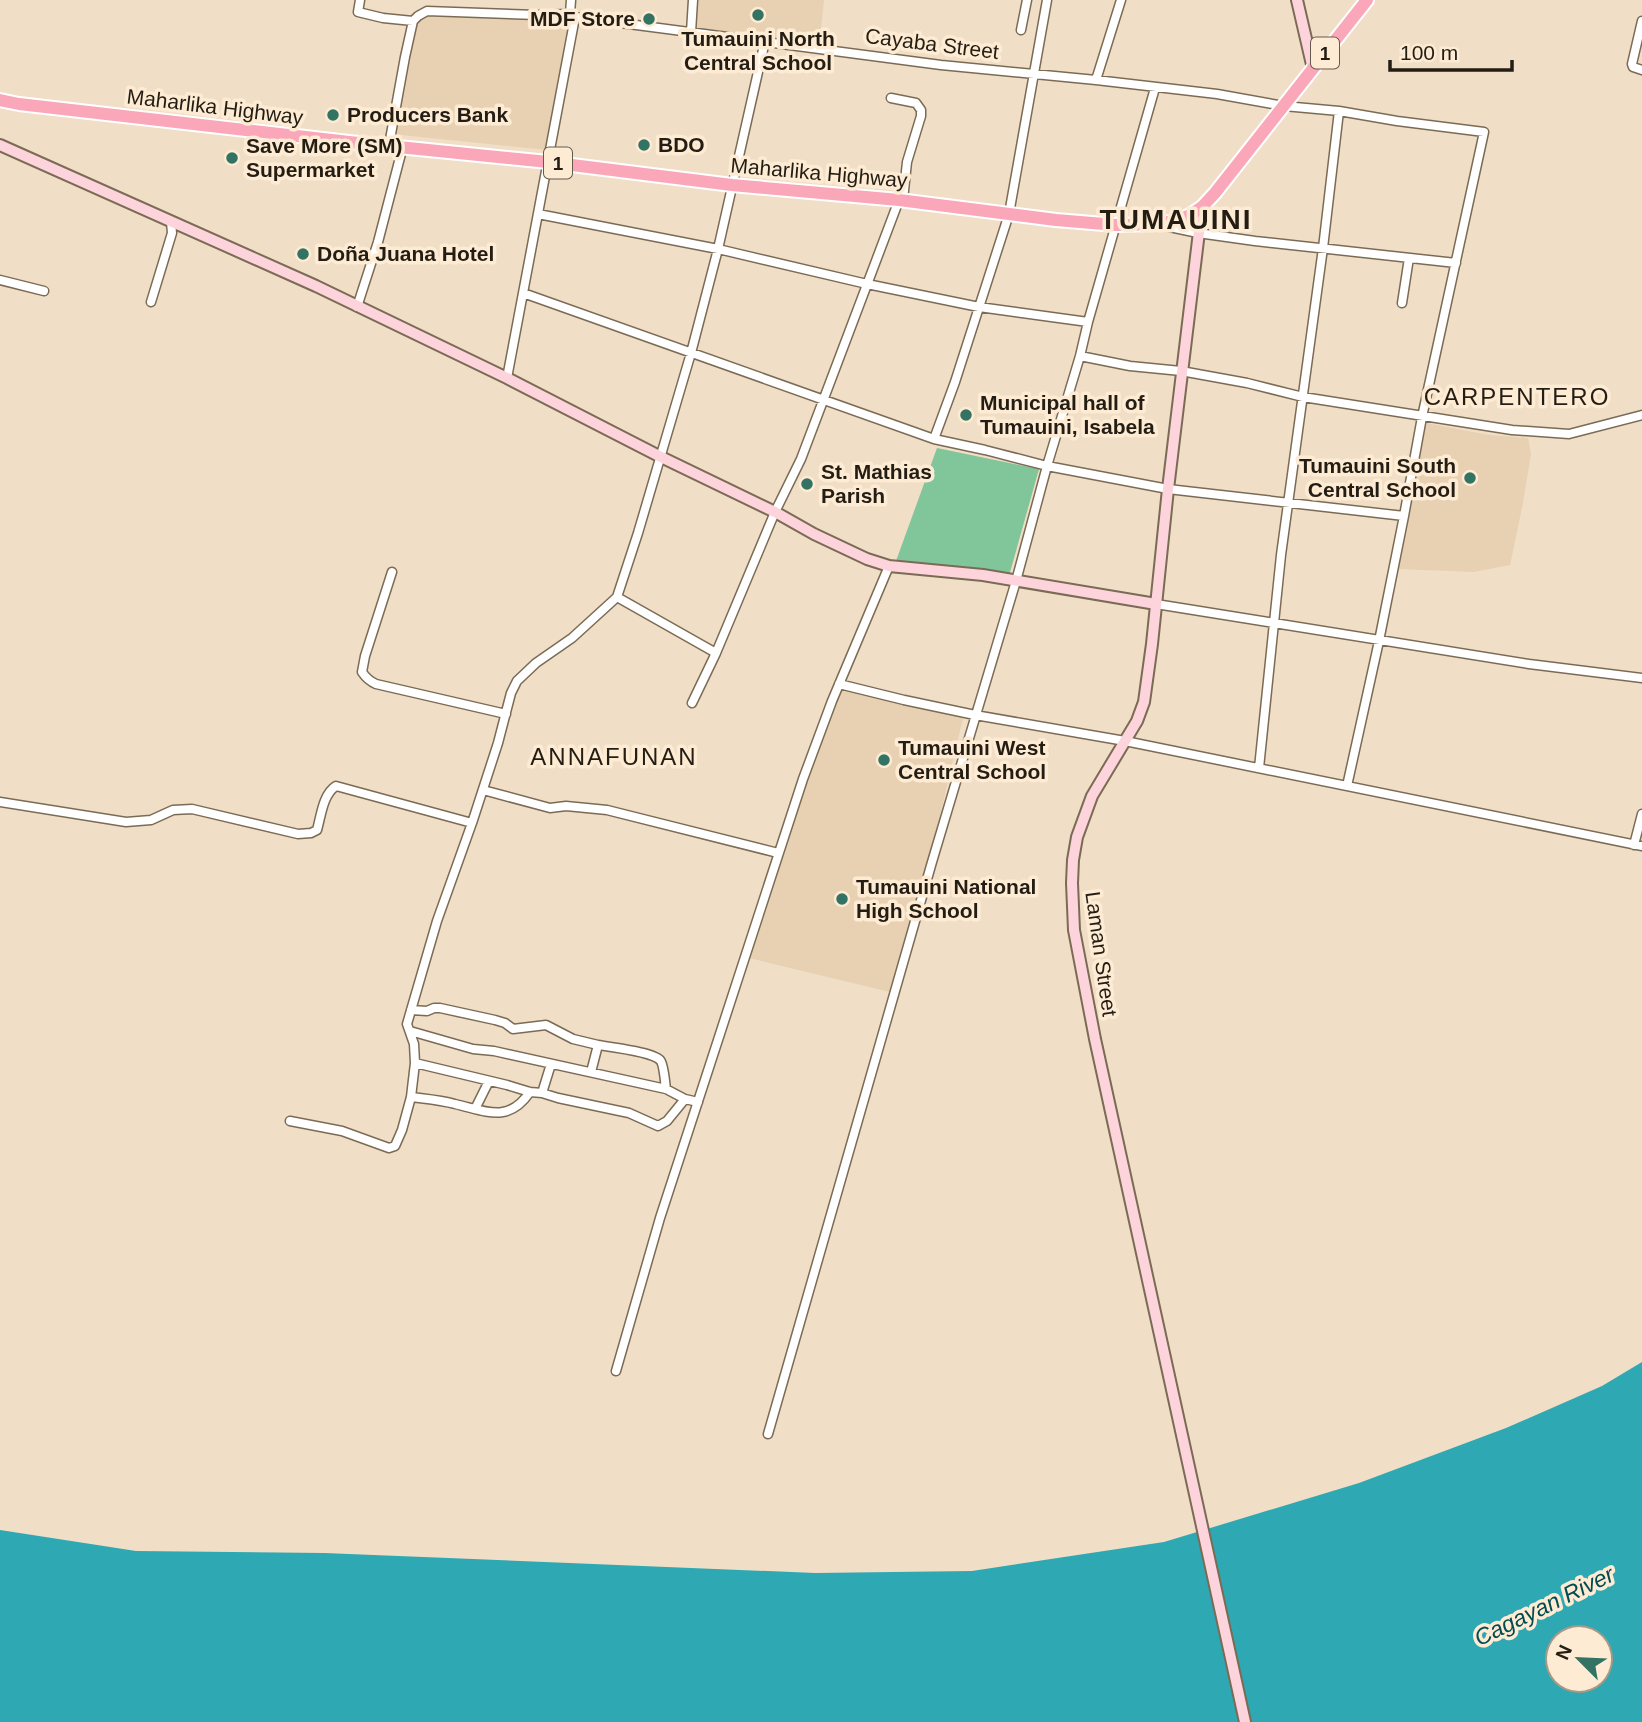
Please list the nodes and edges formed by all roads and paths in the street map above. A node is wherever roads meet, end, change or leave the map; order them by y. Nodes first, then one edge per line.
1 (360, 0) edge
2 (571, 0) edge
3 (693, 0) edge
4 (1027, 0) edge
5 (1047, 0) edge
6 (1121, 0) edge
7 (1297, 0) edge
8 (1367, 0) edge
9 (573, 15) junction
10 (413, 21) junction
11 (1642, 21) edge
12 (1021, 30) dead end
13 (691, 32) junction
14 (1640, 37) edge
15 (765, 41) junction
16 (1313, 69) junction
17 (1642, 71) edge
18 (1034, 74) junction
19 (1096, 80) junction
20 (1155, 88) junction
21 (891, 98) dead end
22 (0, 100) edge
23 (1283, 106) junction
24 (1339, 111) junction
25 (0, 145) edge
26 (388, 145) junction
27 (403, 146) junction
28 (548, 162) junction
29 (732, 185) junction
30 (901, 200) junction
31 (1202, 207) junction
32 (538, 214) junction
33 (1009, 214) junction
34 (171, 222) junction
35 (1159, 224) junction
36 (1116, 225) junction
37 (1198, 233) junction
38 (1323, 248) junction
39 (718, 249) junction
40 (1409, 258) junction
41 (1457, 263) junction
42 (0, 280) edge
43 (867, 284) junction
44 (44, 291) dead end
45 (523, 293) junction
46 (150, 302) dead end
47 (1402, 303) dead end
48 (358, 307) junction
49 (979, 307) junction
50 (1088, 322) junction
51 (691, 353) junction
52 (1080, 356) junction
53 (1181, 371) junction
54 (507, 378) junction
55 (1303, 397) junction
56 (823, 399) junction
57 (1642, 415) edge
58 (1422, 417) junction
59 (934, 439) junction
60 (661, 457) junction
61 (1047, 466) junction
62 (1168, 489) junction
63 (1289, 502) junction
64 (775, 512) junction
65 (1404, 516) junction
66 (889, 566) junction
67 (392, 572) dead end
68 (1016, 581) junction
69 (617, 597) junction
70 (1156, 604) junction
71 (1273, 622) junction
72 (1379, 641) junction
73 (716, 653) junction
74 (1642, 678) edge
75 (839, 684) junction
76 (692, 703) dead end
77 (506, 714) junction
78 (975, 715) junction
79 (1125, 741) junction
80 (1259, 768) junction
81 (1347, 786) junction
82 (483, 790) junction
83 (0, 802) edge
84 (1642, 814) edge
85 (472, 823) junction
86 (1638, 845) edge
87 (778, 853) junction
88 (411, 1010) junction
89 (410, 1031) junction
90 (598, 1045) junction
91 (415, 1063) junction
92 (551, 1065) junction
93 (591, 1072) junction
94 (489, 1081) junction
95 (666, 1089) junction
96 (530, 1092) junction
97 (542, 1093) junction
98 (411, 1097) junction
99 (685, 1098) junction
100 (698, 1102) junction
101 (475, 1109) junction
102 (290, 1121) dead end
103 (616, 1371) dead end
104 (768, 1434) dead end
105 (1245, 1722) edge

1 - 10 street
2 - 9 street
3 - 13 street
4 - 12 street
5 - 18 street
6 - 19 street
7 - 16 main road
8 - 16 main road, Maharlika Highway / 1
9 - 10 street, Cayaba Street
9 - 13 street, Cayaba Street
9 - 28 street
10 - 26 street
11 - 14 street
13 - 15 street, Cayaba Street
14 - 17 street
15 - 18 street, Cayaba Street
15 - 29 street
16 - 23 main road, Maharlika Highway / 1
18 - 19 street, Cayaba Street
18 - 33 street
19 - 20 street, Cayaba Street
20 - 23 street, Cayaba Street
20 - 36 street
21 - 30 street
22 - 26 main road, Maharlika Highway / 1
23 - 24 street, Cayaba Street
23 - 31 main road, Maharlika Highway / 1
24 - 38 street
24 - 41 street, Cayaba Street
25 - 34 main road
26 - 27 main road, Maharlika Highway / 1
27 - 28 main road, Maharlika Highway / 1
27 - 48 street
28 - 29 main road, Maharlika Highway / 1
28 - 32 street
29 - 30 main road, Maharlika Highway / 1
29 - 39 street
30 - 33 main road, Maharlika Highway / 1
30 - 43 street
31 - 35 main road, Maharlika Highway / 1
31 - 37 main road, Laman Street
32 - 39 street
32 - 45 street
33 - 36 main road, Maharlika Highway / 1
33 - 49 street
34 - 46 street
34 - 48 main road
35 - 36 main road, Maharlika Highway / 1
35 - 37 street
36 - 50 street
37 - 38 street
37 - 53 main road, Laman Street
38 - 40 street
38 - 55 street
39 - 43 street
39 - 51 street
40 - 41 street
40 - 47 street
41 - 58 street
42 - 44 street
43 - 49 street
43 - 56 street
45 - 51 street
45 - 54 street
48 - 54 main road
49 - 50 street
49 - 59 street
50 - 52 street
51 - 56 street
51 - 60 street
52 - 53 street
52 - 61 street
53 - 55 street
53 - 62 main road, Laman Street
54 - 60 main road
55 - 58 street
55 - 63 street
56 - 59 street
56 - 64 street
57 - 58 street
58 - 65 street
59 - 61 street
60 - 64 main road
60 - 69 street
61 - 62 street
61 - 68 street
62 - 63 street
62 - 70 main road, Laman Street
63 - 65 street
63 - 71 street
64 - 66 main road
64 - 73 street
65 - 72 street
66 - 68 main road
66 - 75 street
67 - 77 street
68 - 70 main road
68 - 78 street
69 - 73 street
69 - 77 street
70 - 71 street
70 - 79 main road, Laman Street
71 - 72 street
71 - 80 street
72 - 74 street
72 - 81 street
73 - 76 street
75 - 78 street
75 - 87 street
77 - 82 street
78 - 79 street
78 - 104 street
79 - 80 street
79 - 105 main road, Laman Street
80 - 81 street
81 - 86 street
82 - 85 street
82 - 87 street
83 - 85 street
84 - 86 street
85 - 88 street
87 - 100 street
88 - 89 street
88 - 90 street
89 - 91 street
89 - 92 street
90 - 93 street
90 - 95 street
91 - 94 street
91 - 98 street
92 - 93 street
92 - 97 street
93 - 95 street
94 - 96 street
94 - 101 street
95 - 99 street
96 - 97 street
96 - 101 street
97 - 99 street
98 - 101 street
98 - 102 street
99 - 100 street
100 - 103 street

